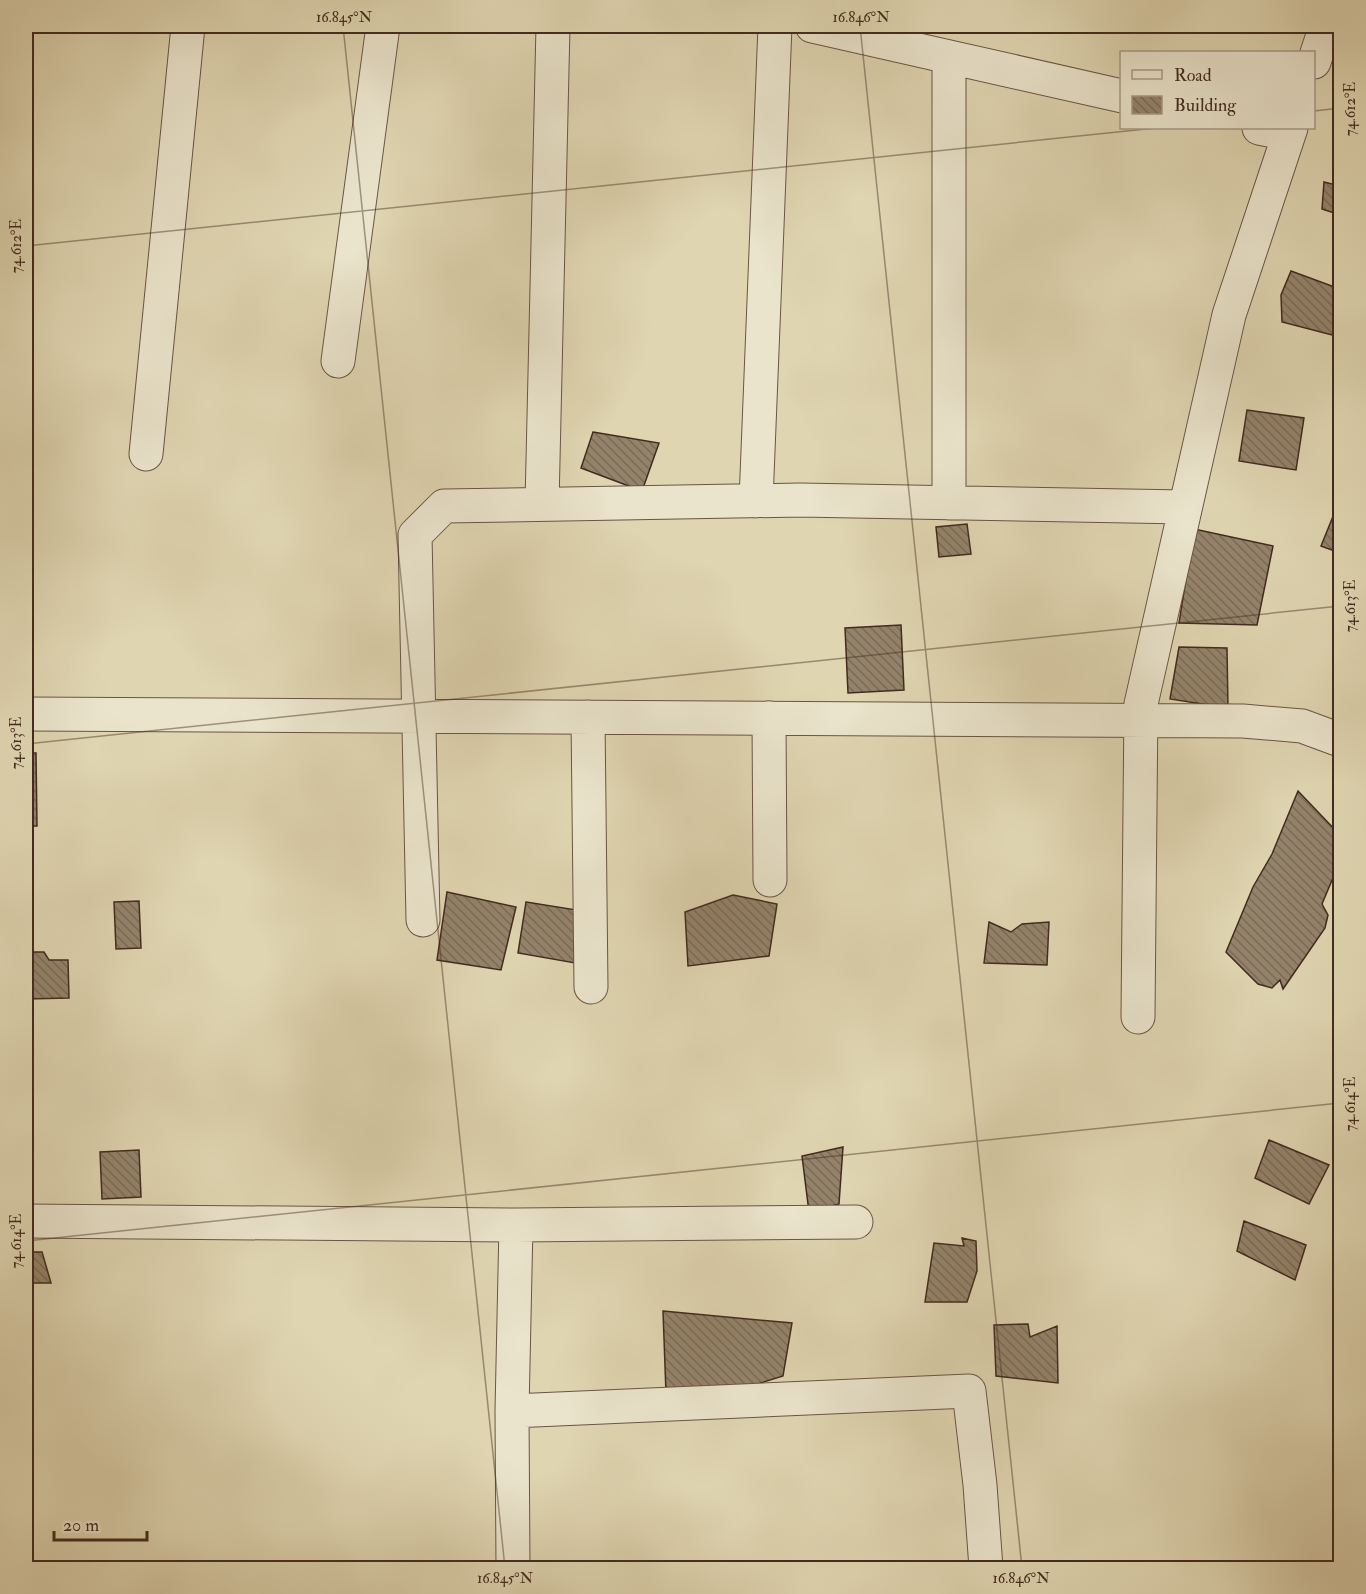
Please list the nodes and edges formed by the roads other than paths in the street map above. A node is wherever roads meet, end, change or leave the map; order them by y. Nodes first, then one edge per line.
1 (188, 26) edge
2 (384, 26) edge
3 (553, 26) edge
4 (775, 26) edge
5 (812, 26) edge
6 (1326, 26) edge
7 (949, 57) junction
8 (1315, 59) edge
9 (1120, 96) edge
10 (1280, 130) edge
11 (338, 361) dead end
12 (146, 453) dead end
13 (756, 501) junction
14 (949, 503) junction
15 (542, 504) junction
16 (1185, 507) junction
17 (26, 714) edge
18 (418, 716) junction
19 (588, 717) junction
20 (769, 718) junction
21 (1141, 721) junction
22 (1341, 740) edge
23 (770, 880) dead end
24 (423, 920) dead end
25 (591, 987) dead end
26 (1138, 1017) dead end
27 (26, 1221) edge
28 (856, 1222) dead end
29 (516, 1225) junction
30 (512, 1411) junction
31 (513, 1569) edge
32 (986, 1569) edge

1 - 12 street
2 - 11 street
3 - 15 street
4 - 13 street
5 - 7 street
6 - 8 street
7 - 9 street
7 - 14 street
10 - 16 street
13 - 14 street
13 - 15 street
14 - 16 street
15 - 18 street
16 - 21 street
17 - 18 street
18 - 19 street
18 - 24 street
19 - 20 street
19 - 25 street
20 - 21 street
20 - 23 street
21 - 22 street
21 - 26 street
27 - 29 street
28 - 29 street
29 - 30 street
30 - 31 street
30 - 32 street

